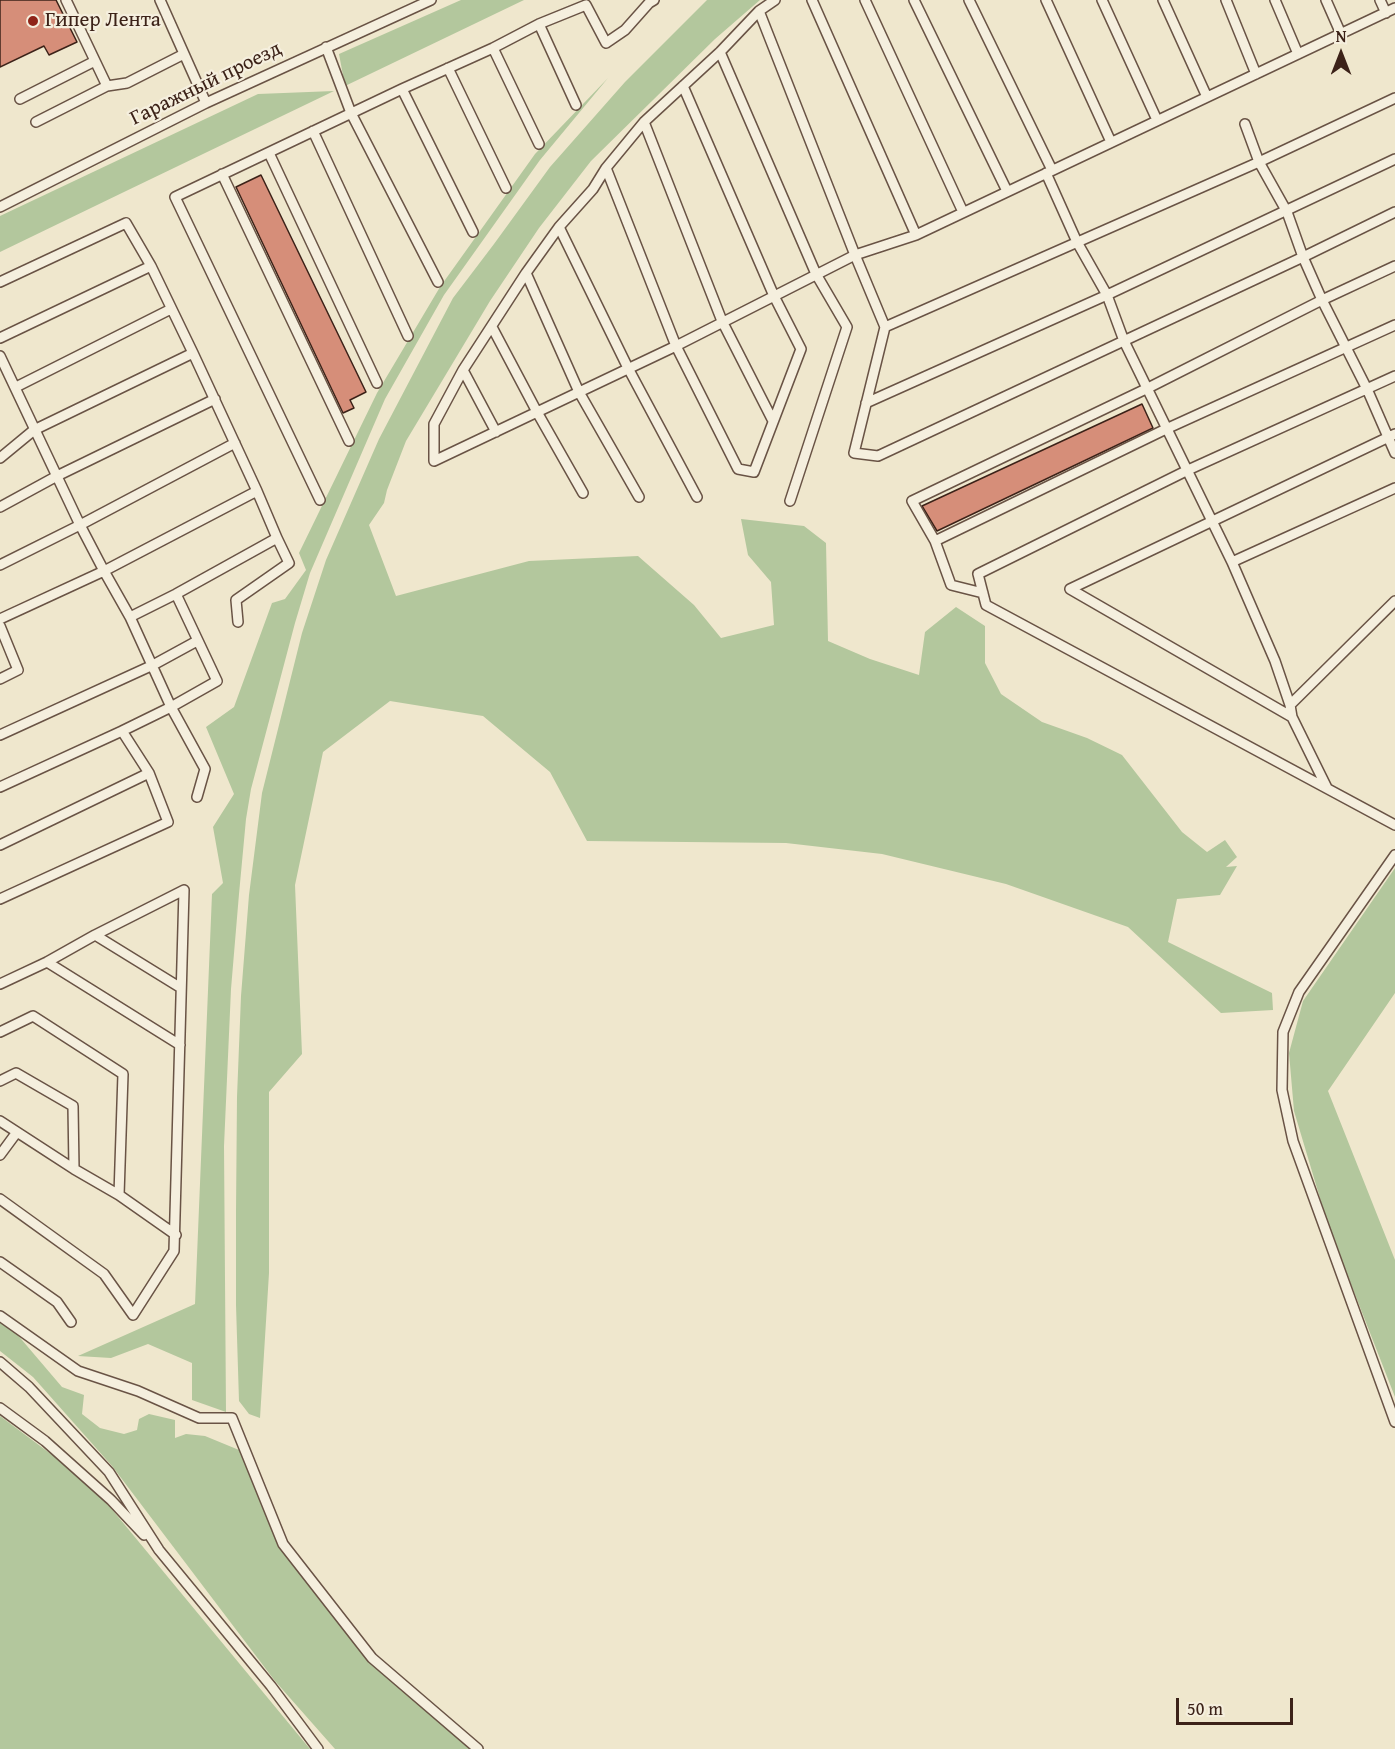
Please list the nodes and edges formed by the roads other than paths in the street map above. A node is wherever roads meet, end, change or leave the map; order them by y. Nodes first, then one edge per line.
1 (66, 0) edge
2 (160, 0) edge
3 (431, 0) edge
4 (775, 0) edge
5 (812, 0) edge
6 (865, 0) edge
7 (914, 0) edge
8 (969, 0) edge
9 (1046, 0) edge
10 (1102, 0) edge
11 (1163, 0) edge
12 (1226, 0) edge
13 (1275, 0) edge
14 (1326, 0) edge
15 (1380, 0) edge
16 (650, 1) edge
17 (1395, 8) edge
18 (759, 11) junction
19 (1386, 13) junction
20 (539, 24) junction
21 (1341, 34) junction
22 (326, 47) junction
23 (493, 48) junction
24 (720, 52) junction
25 (184, 54) junction
26 (1298, 54) junction
27 (95, 61) junction
28 (448, 68) junction
29 (1256, 74) junction
30 (107, 86) junction
31 (683, 86) junction
32 (402, 88) junction
33 (1207, 97) junction
34 (1395, 98) edge
35 (20, 99) dead end
36 (206, 103) junction
37 (576, 105) dead end
38 (351, 113) junction
39 (1157, 120) junction
40 (36, 122) dead end
41 (644, 122) junction
42 (1245, 123) dead end
43 (313, 131) junction
44 (1111, 142) junction
45 (539, 144) dead end
46 (269, 153) junction
47 (1395, 159) edge
48 (1259, 162) junction
49 (606, 168) junction
50 (1049, 171) junction
51 (222, 174) junction
52 (506, 188) dead end
53 (1007, 191) junction
54 (0, 207) edge
55 (963, 212) junction
56 (1287, 212) junction
57 (1395, 212) edge
58 (559, 227) junction
59 (472, 232) dead end
60 (916, 235) junction
61 (1077, 242) junction
62 (855, 255) junction
63 (1303, 257) junction
64 (151, 266) junction
65 (1395, 266) edge
66 (526, 273) junction
67 (816, 274) junction
68 (0, 282) edge
69 (438, 282) dead end
70 (1107, 295) junction
71 (774, 296) junction
72 (1322, 300) junction
73 (171, 309) junction
74 (722, 321) junction
75 (1395, 325) edge
76 (492, 327) junction
77 (885, 327) junction
78 (408, 336) dead end
79 (0, 338) edge
80 (1124, 341) junction
81 (676, 346) junction
82 (1347, 348) junction
83 (193, 354) junction
84 (0, 356) edge
85 (628, 368) junction
86 (463, 370) junction
87 (1395, 376) edge
88 (377, 383) dead end
89 (16, 387) junction
90 (1148, 388) junction
91 (1367, 389) junction
92 (579, 392) junction
93 (214, 399) junction
94 (866, 402) junction
95 (537, 412) junction
96 (773, 421) junction
97 (1166, 429) junction
98 (34, 430) junction
99 (496, 432) junction
100 (1391, 436) edge
101 (349, 441) dead end
102 (235, 443) junction
103 (1395, 453) edge
104 (0, 458) edge
105 (1188, 470) junction
106 (57, 476) junction
107 (1395, 488) edge
108 (257, 491) junction
109 (583, 493) dead end
110 (639, 497) dead end
111 (698, 497) dead end
112 (321, 500) dead end
113 (790, 501) dead end
114 (0, 507) edge
115 (1211, 520) junction
116 (80, 525) junction
117 (277, 538) junction
118 (935, 542) junction
119 (1232, 562) junction
120 (0, 564) edge
121 (104, 572) junction
122 (983, 593) junction
123 (176, 594) junction
124 (1395, 601) edge
125 (130, 617) junction
126 (0, 619) edge
127 (238, 622) dead end
128 (0, 627) edge
129 (197, 640) junction
130 (153, 665) junction
131 (0, 679) edge
132 (1290, 705) junction
133 (171, 707) junction
134 (1292, 717) junction
135 (122, 731) junction
136 (0, 735) edge
137 (149, 773) junction
138 (1, 784) edge
139 (1328, 788) junction
140 (197, 797) dead end
141 (1395, 825) edge
142 (0, 845) edge
143 (1395, 855) edge
144 (0, 899) edge
145 (95, 935) junction
146 (47, 962) junction
147 (0, 984) edge
148 (182, 988) junction
149 (0, 1032) edge
150 (180, 1045) junction
151 (0, 1081) edge
152 (0, 1120) edge
153 (17, 1132) junction
154 (0, 1155) edge
155 (74, 1169) junction
156 (119, 1195) junction
157 (0, 1199) edge
158 (176, 1234) junction
159 (0, 1262) edge
160 (0, 1316) edge
161 (71, 1322) dead end
162 (0, 1362) edge
163 (0, 1408) edge
164 (1395, 1422) edge
165 (159, 1550) junction
166 (318, 1749) edge
167 (478, 1749) edge

1 - 27 lane
2 - 25 lane
3 - 22 lane, Гаражный проезд
4 - 18 lane
5 - 60 lane
6 - 55 lane
7 - 53 lane
8 - 50 lane
9 - 44 lane
10 - 39 lane
11 - 33 lane
12 - 29 lane
13 - 26 lane
14 - 21 lane
15 - 19 lane
16 - 20 lane
17 - 19 lane
18 - 24 lane
18 - 62 lane
19 - 21 lane
20 - 23 lane
20 - 37 lane
21 - 26 lane
22 - 36 lane, Гаражный проезд
22 - 38 lane
23 - 28 lane
23 - 45 lane
24 - 31 lane
24 - 67 lane
25 - 30 lane
25 - 36 lane
26 - 29 lane
27 - 30 lane
27 - 35 lane
28 - 32 lane
28 - 52 lane
29 - 33 lane
30 - 40 lane
31 - 41 lane
31 - 71 lane
32 - 38 lane
32 - 59 lane
33 - 39 lane
34 - 48 lane
36 - 54 lane, Гаражный проезд
38 - 43 lane
38 - 69 lane
39 - 44 lane
41 - 49 lane
41 - 74 lane
42 - 48 lane
43 - 46 lane
43 - 78 lane
44 - 50 lane
46 - 51 lane
46 - 88 lane
47 - 56 lane
48 - 56 lane
48 - 61 lane
49 - 58 lane
49 - 81 lane
50 - 53 lane
50 - 61 lane
51 - 101 lane
51 - 112 lane
53 - 55 lane
55 - 60 lane
56 - 63 lane
56 - 70 lane
57 - 63 lane
58 - 66 lane
58 - 85 lane
60 - 62 lane
61 - 70 lane
61 - 77 lane
62 - 67 lane
62 - 77 lane
63 - 72 lane
63 - 80 lane
64 - 68 lane
64 - 73 lane
64 - 79 lane
65 - 72 lane
66 - 76 lane
66 - 92 lane
67 - 71 lane
67 - 113 lane
70 - 80 lane
70 - 94 lane
71 - 74 lane
71 - 96 lane
72 - 82 lane
72 - 90 lane
73 - 83 lane
73 - 89 lane
74 - 81 lane
74 - 96 lane
75 - 82 lane
76 - 86 lane
76 - 95 lane
77 - 94 lane
80 - 90 lane
80 - 94 lane
81 - 85 lane
81 - 96 lane
82 - 91 lane
82 - 97 lane
83 - 93 lane
83 - 98 lane
84 - 89 lane
85 - 92 lane
85 - 111 lane
86 - 99 lane
86 - 99 lane
87 - 91 lane
89 - 98 lane
90 - 97 lane
90 - 118 lane
91 - 100 lane
91 - 105 lane
92 - 95 lane
92 - 110 lane
93 - 102 lane
93 - 106 lane
95 - 99 lane
95 - 109 lane
97 - 105 lane
97 - 118 lane
98 - 104 lane
98 - 106 lane
100 - 103 lane
100 - 115 lane
102 - 108 lane
102 - 116 lane
105 - 115 lane
105 - 122 lane
106 - 114 lane
106 - 116 lane
107 - 119 lane
108 - 117 lane
108 - 121 lane
115 - 119 lane
115 - 134 lane
116 - 120 lane
116 - 121 lane
117 - 123 lane
117 - 127 lane
118 - 122 lane
119 - 132 lane
121 - 125 lane
121 - 126 lane
122 - 139 lane
123 - 125 lane
123 - 129 lane
124 - 132 lane
125 - 130 lane
128 - 131 lane
129 - 130 lane
129 - 133 lane
130 - 133 lane
130 - 136 lane
132 - 134 lane
133 - 135 lane
133 - 140 lane
134 - 139 lane
135 - 137 lane
135 - 138 lane
137 - 142 lane
137 - 144 lane
139 - 141 lane
143 - 164 lane
145 - 146 lane
145 - 148 lane
145 - 148 lane
146 - 147 lane
146 - 150 lane
148 - 150 lane
149 - 156 lane
150 - 158 lane
151 - 155 lane
152 - 153 lane
153 - 154 lane
153 - 155 lane
155 - 156 lane
156 - 158 lane
157 - 158 lane
159 - 161 lane
160 - 167 lane
162 - 165 lane
163 - 165 lane
165 - 166 lane

